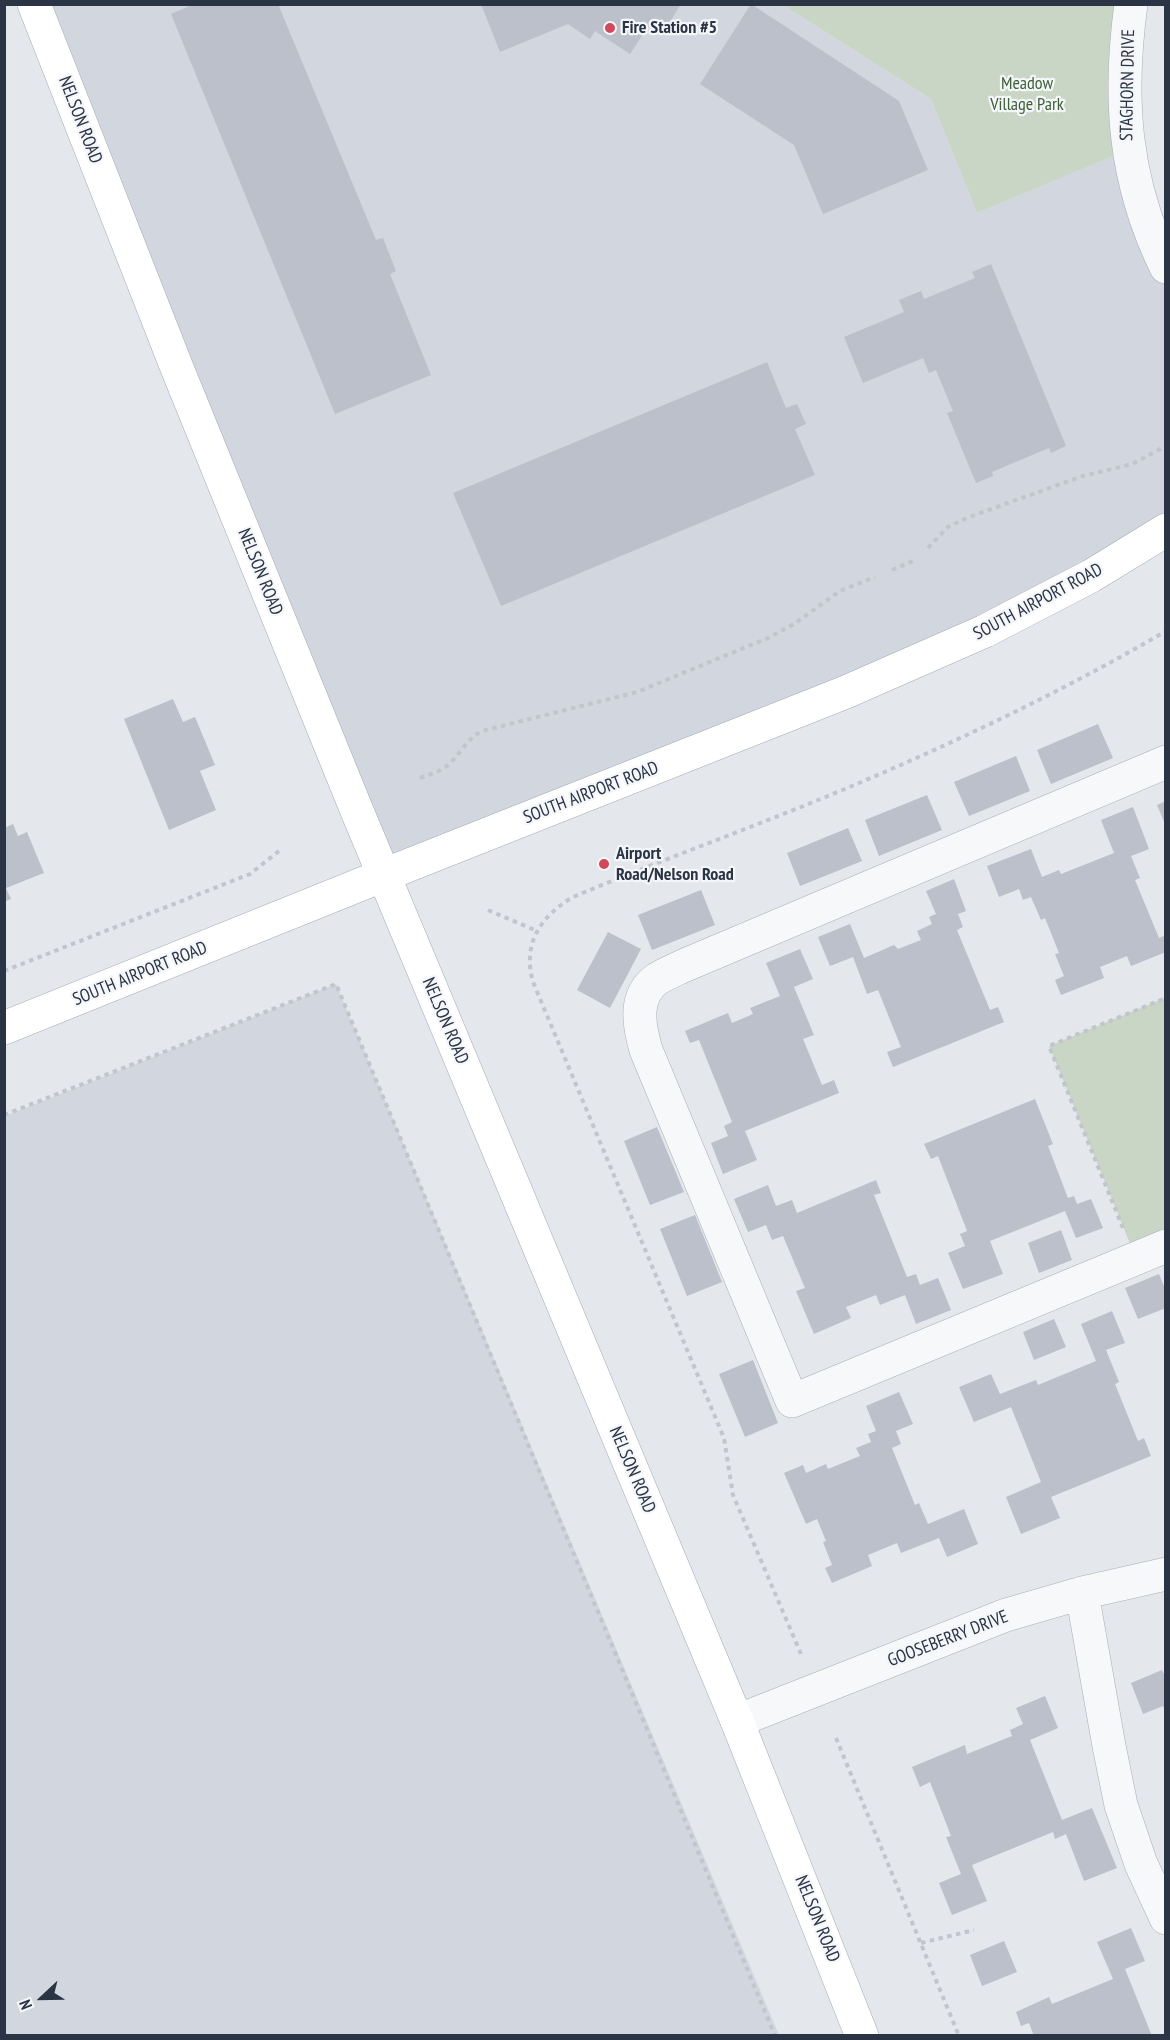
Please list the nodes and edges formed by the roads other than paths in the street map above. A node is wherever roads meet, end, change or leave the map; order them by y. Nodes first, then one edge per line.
1 (1131, 4) edge
2 (42, 9) edge
3 (1166, 267) edge
4 (1166, 530) edge
5 (1166, 762) edge
6 (384, 875) junction
7 (4, 1029) edge
8 (1166, 1246) edge
9 (1166, 1574) edge
10 (1082, 1593) junction
11 (737, 1721) junction
12 (1166, 1918) edge
13 (862, 2036) edge

1 - 3 street, STAGHORN DRIVE
2 - 6 main road, NELSON ROAD
4 - 6 main road, SOUTH AIRPORT ROAD
5 - 8 street
6 - 7 main road, SOUTH AIRPORT ROAD
6 - 11 main road, NELSON ROAD
9 - 10 street, GOOSEBERRY DRIVE
10 - 11 street, GOOSEBERRY DRIVE
10 - 12 street
11 - 13 main road, NELSON ROAD

